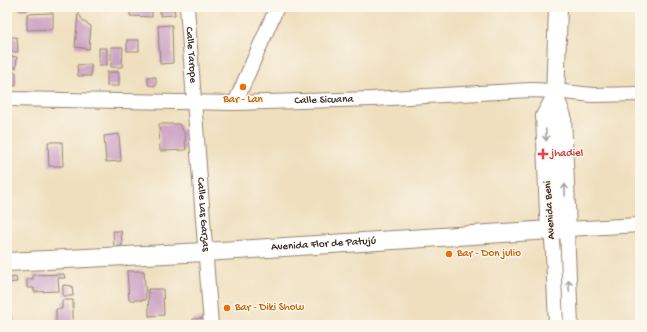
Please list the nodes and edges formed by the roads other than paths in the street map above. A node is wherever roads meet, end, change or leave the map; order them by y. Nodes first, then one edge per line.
1 (187, 7) edge
2 (277, 7) edge
3 (558, 7) edge
4 (555, 94) junction
5 (640, 94) edge
6 (7, 99) edge
7 (194, 103) junction
8 (235, 104) junction
9 (640, 225) edge
10 (559, 230) junction
11 (205, 252) junction
12 (7, 262) edge
13 (212, 325) edge
14 (556, 325) edge
15 (571, 325) edge

1 - 7 street, Calle Tarope
2 - 8 street
3 - 4 main road, Avenida Beni
4 - 5 street, Calle Sicuana
4 - 8 street, Calle Sicuana
4 - 10 main road, Avenida Beni
6 - 7 street, Calle Sicuana
7 - 8 street, Calle Sicuana
7 - 11 street, Calle Las Garzas
9 - 10 street, Avenida Flor de Patujú
10 - 11 main road, Avenida Flor de Patujú
10 - 14 street, Avenida Beni
15 -> 10 street, Avenida Beni
11 - 12 main road, Avenida Flor de Patujú
11 - 13 street, Calle Las Garzas

